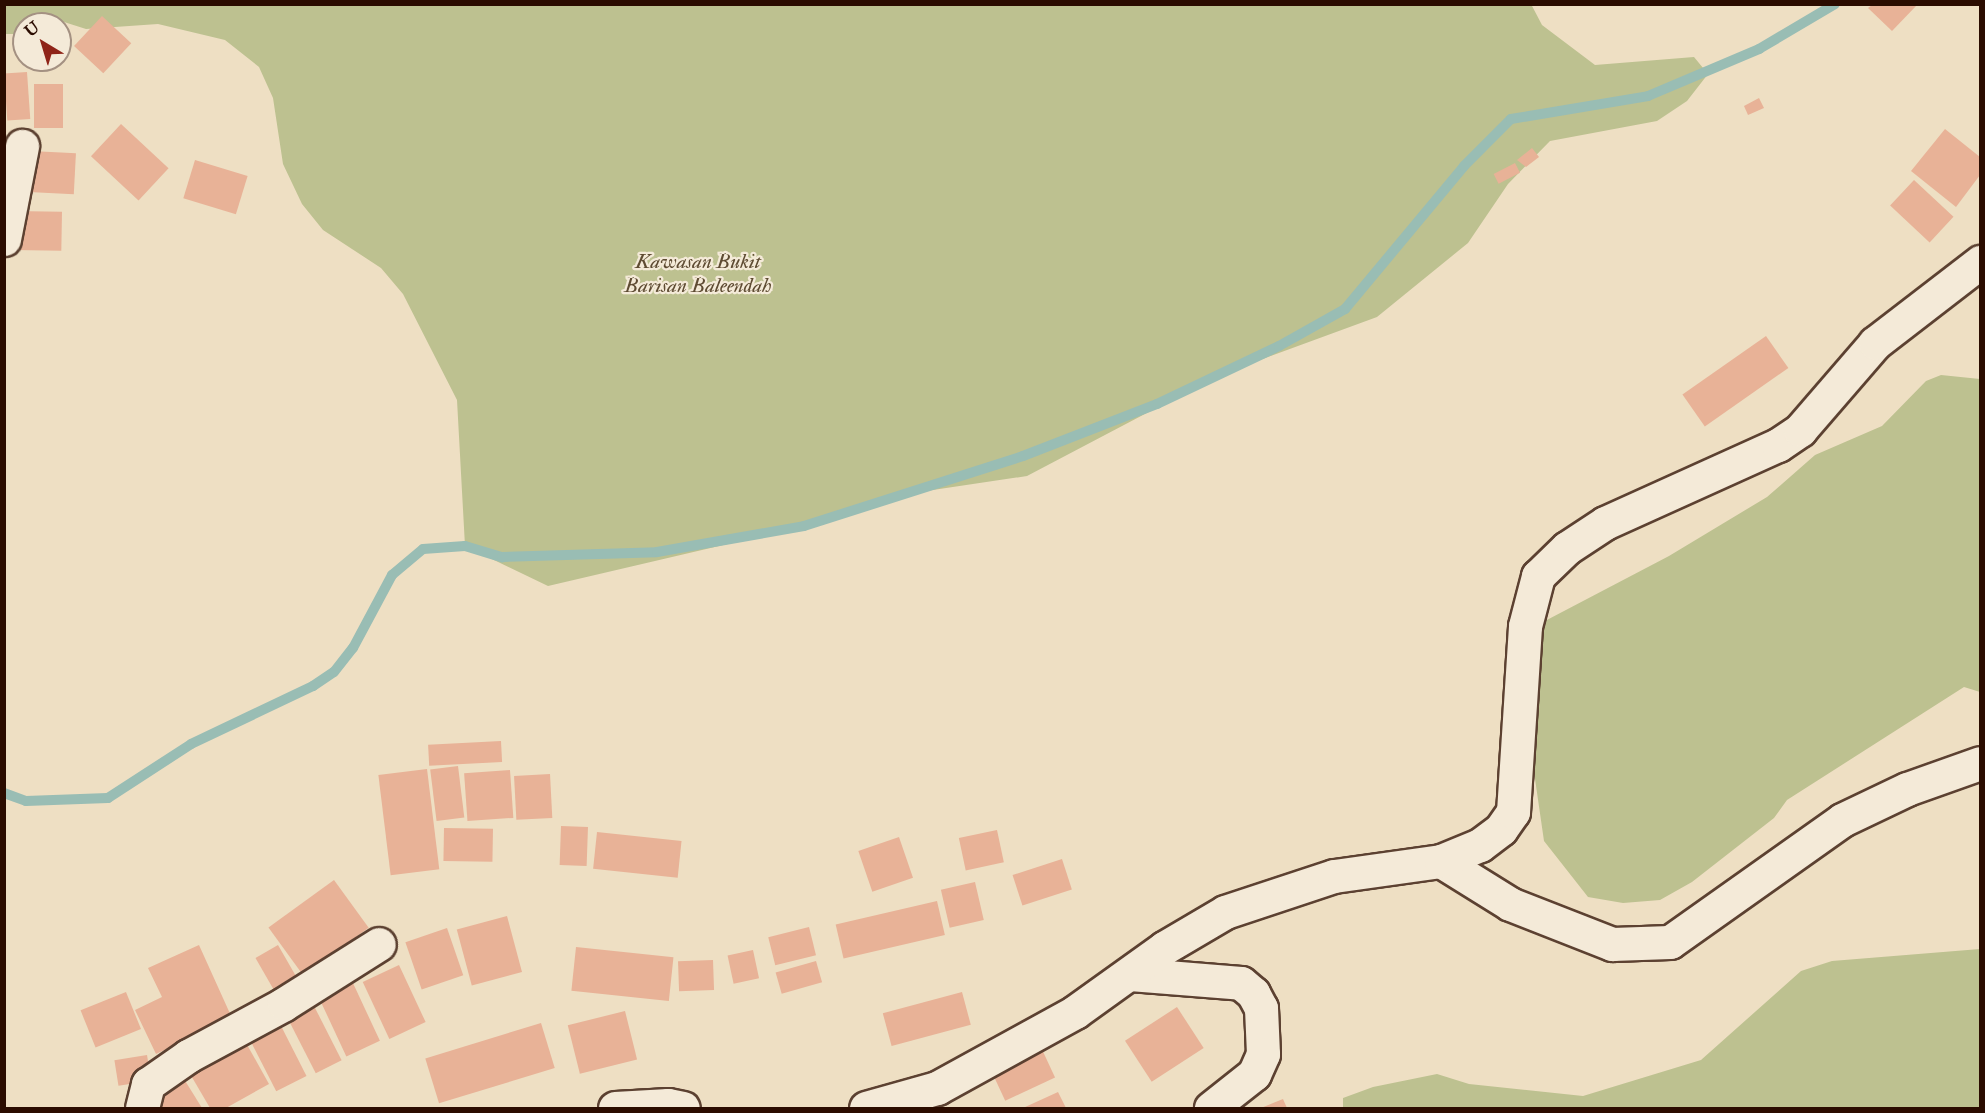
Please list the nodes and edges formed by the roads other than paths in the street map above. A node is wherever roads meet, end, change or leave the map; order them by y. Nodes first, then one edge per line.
1 (22, 146) dead end
2 (4, 239) edge
3 (1980, 262) edge
4 (1980, 763) edge
5 (1441, 861) junction
6 (379, 944) dead end
7 (1130, 974) junction
8 (142, 1108) edge
9 (615, 1108) edge
10 (683, 1108) edge
11 (866, 1108) edge
12 (1211, 1108) edge

1 - 2 street
3 - 5 street
4 - 5 street
5 - 7 street
6 - 8 street
7 - 11 street
7 - 12 street
9 - 10 street

